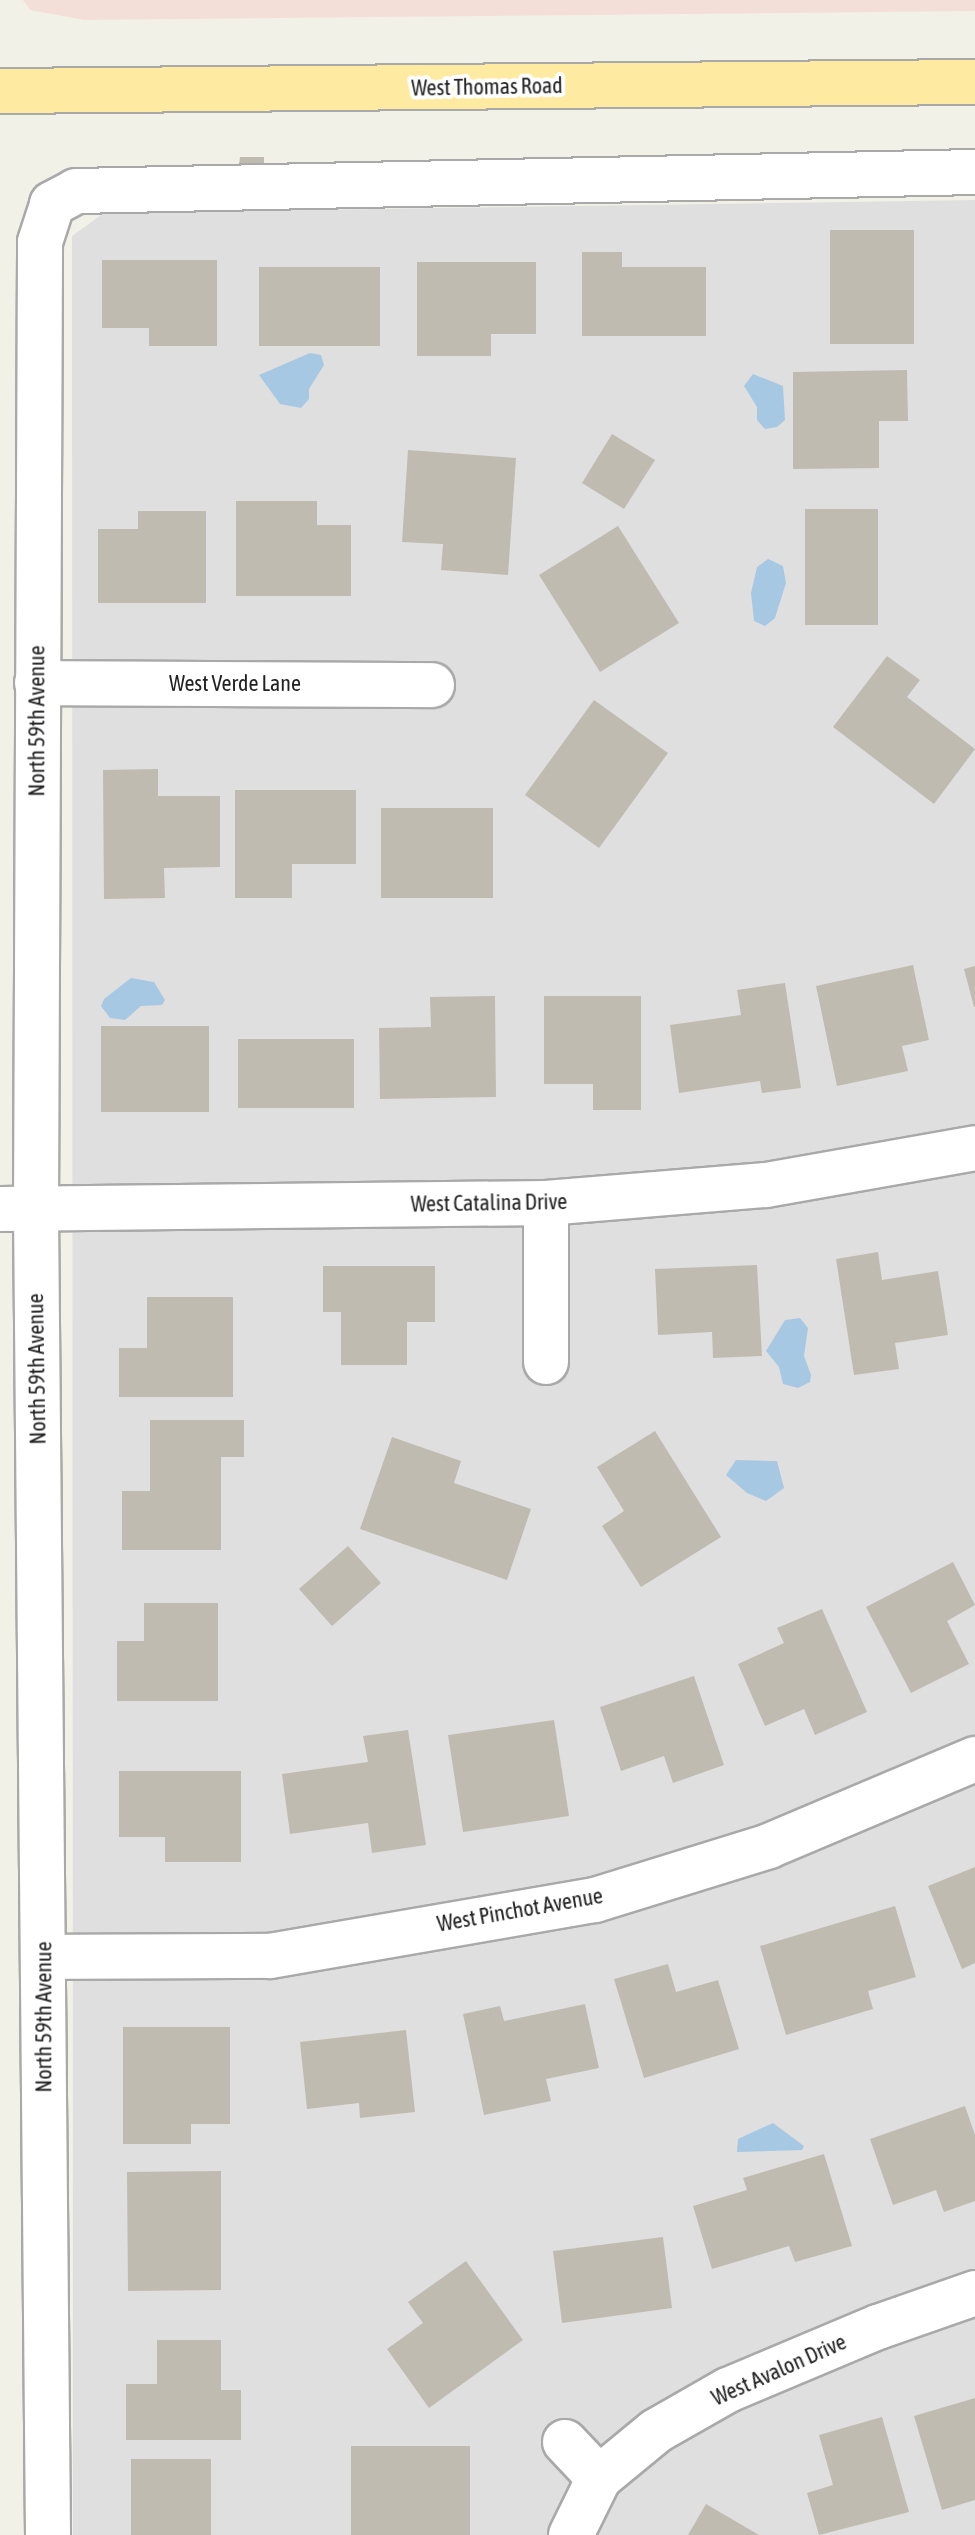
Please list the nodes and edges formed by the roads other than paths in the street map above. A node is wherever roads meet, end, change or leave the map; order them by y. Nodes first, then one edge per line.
1 (975, 82) edge
2 (0, 91) edge
3 (975, 172) edge
4 (37, 683) junction
5 (432, 685) dead end
6 (975, 1148) edge
7 (546, 1203) junction
8 (18, 1209) edge
9 (546, 1362) dead end
10 (975, 1759) edge
11 (43, 1957) junction
12 (975, 2293) edge
13 (565, 2442) dead end
14 (599, 2478) junction
15 (48, 2535) edge
16 (571, 2535) edge

1 - 2 main road, West Thomas Road
3 - 4 street, North 59th Avenue
4 - 5 street, West Verde Lane
4 - 8 street, North 59th Avenue
6 - 7 street, West Catalina Drive
7 - 8 street, West Catalina Drive
7 - 9 street
8 - 11 street, North 59th Avenue
10 - 11 street, West Pinchot Avenue
11 - 15 street, North 59th Avenue
12 - 14 street, West Avalon Drive
13 - 14 street
14 - 16 street, West Avalon Drive

